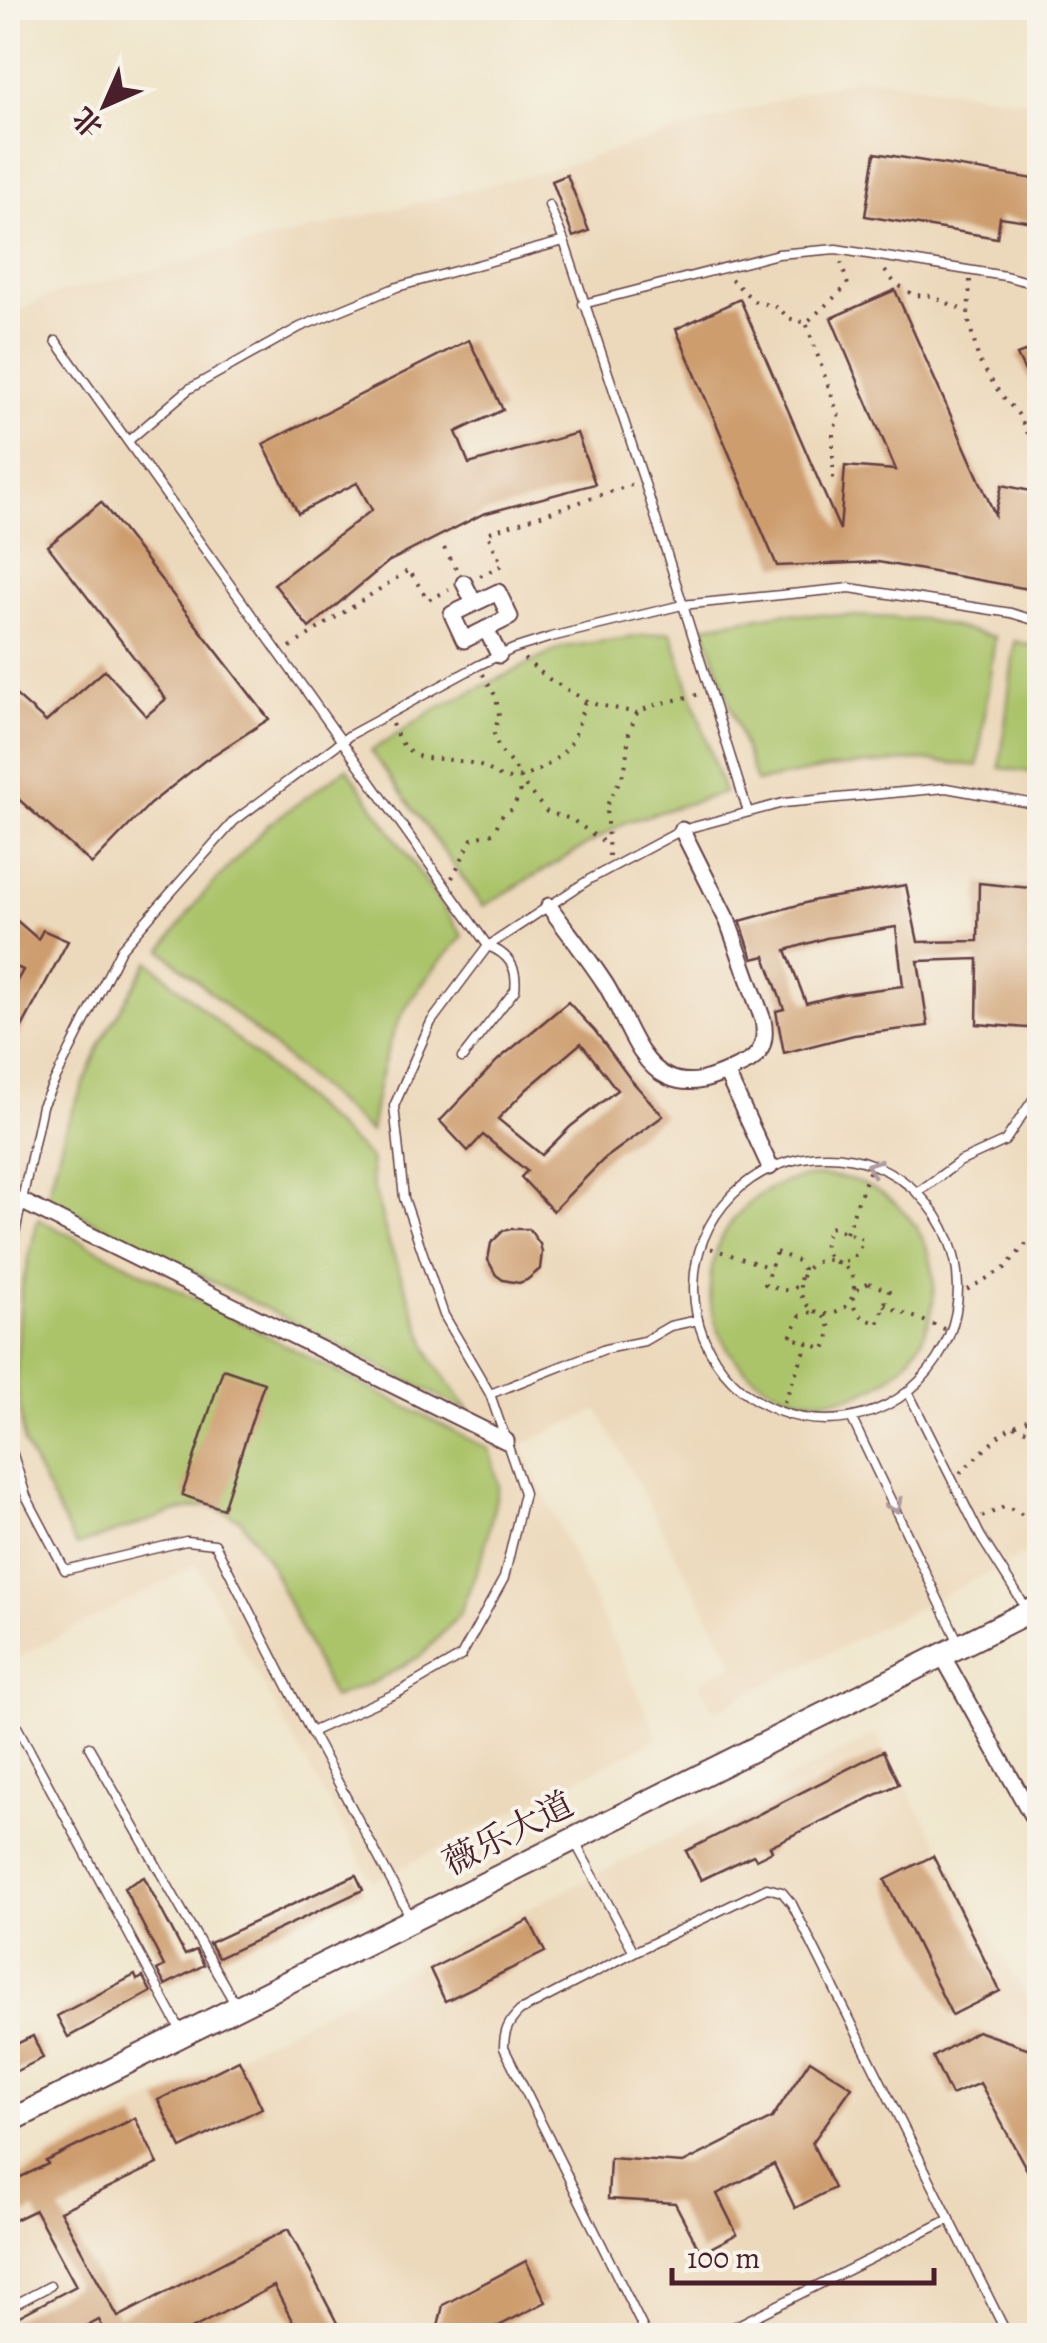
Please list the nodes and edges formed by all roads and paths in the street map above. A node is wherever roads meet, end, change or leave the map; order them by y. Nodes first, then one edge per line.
1 (549, 205) dead end
2 (564, 241) junction
3 (836, 249) junction
4 (872, 255) junction
5 (720, 268) junction
6 (971, 270) junction
7 (1040, 285) edge
8 (583, 304) junction
9 (968, 312) junction
10 (806, 323) junction
11 (56, 340) dead end
12 (128, 441) junction
13 (1040, 456) edge
14 (644, 481) junction
15 (832, 483) dead end
16 (444, 548) dead end
17 (464, 583) junction
18 (474, 604) junction
19 (682, 606) junction
20 (1040, 622) edge
21 (486, 629) junction
22 (506, 652) junction
23 (280, 653) junction
24 (479, 665) junction
25 (710, 692) junction
26 (585, 700) junction
27 (637, 713) junction
28 (388, 715) junction
29 (343, 740) junction
30 (522, 780) junction
31 (1040, 805) edge
32 (748, 812) junction
33 (682, 830) junction
34 (608, 845) junction
35 (610, 868) junction
36 (447, 888) junction
37 (549, 906) junction
38 (488, 946) junction
39 (462, 1058) dead end
40 (726, 1072) junction
41 (1040, 1089) edge
42 (872, 1164) junction
43 (770, 1167) junction
44 (917, 1192) junction
45 (15, 1198) edge
46 (1040, 1228) edge
47 (846, 1233) junction
48 (701, 1245) junction
49 (836, 1262) junction
50 (8, 1266) edge
51 (770, 1268) junction
52 (802, 1278) junction
53 (958, 1295) junction
54 (853, 1296) junction
55 (884, 1305) junction
56 (818, 1313) junction
57 (698, 1320) junction
58 (952, 1332) junction
59 (808, 1343) junction
60 (908, 1392) junction
61 (490, 1394) junction
62 (780, 1412) junction
63 (1040, 1413) edge
64 (852, 1419) junction
65 (1014, 1426) junction
66 (1040, 1435) edge
67 (8, 1439) edge
68 (506, 1441) junction
69 (952, 1480) junction
70 (973, 1521) junction
71 (1040, 1524) edge
72 (1036, 1617) edge
73 (951, 1650) junction
74 (8, 1710) edge
75 (311, 1732) junction
76 (90, 1746) dead end
77 (1040, 1830) edge
78 (574, 1840) junction
79 (412, 1920) junction
80 (634, 1952) junction
81 (237, 2008) junction
82 (184, 2034) junction
83 (8, 2122) edge
84 (950, 2219) junction
85 (50, 2286) dead end
86 (8, 2308) edge
87 (647, 2336) edge
88 (716, 2336) edge
89 (1008, 2336) edge

1 - 2 lane
2 - 8 lane
2 - 12 lane
3 - 4 lane
3 - 5 lane
3 - 10 path
4 - 6 lane
4 - 9 path
5 - 8 lane
5 - 10 path
6 - 7 lane
6 - 9 path
8 - 14 lane
9 - 13 path
10 - 15 path
11 - 12 lane
12 - 23 lane
14 - 17 path
14 - 19 lane
16 - 17 path
17 - 18 street
17 - 23 path
18 - 21 street
18 - 21 street
19 - 20 lane
19 - 22 lane
19 - 25 lane
21 - 22 street
22 - 24 lane
22 - 26 path
23 - 29 lane
24 - 28 lane
24 - 30 path
25 - 27 path
25 - 32 lane
26 - 27 path
26 - 30 path
27 - 34 path
28 - 29 lane
28 - 30 path
29 - 36 lane
29 - 45 lane
30 - 34 path
30 - 36 path
31 - 32 lane
32 - 33 lane
33 - 35 lane
33 - 40 street
34 - 35 path
35 - 37 lane
36 - 38 lane
37 - 38 lane
37 - 40 street
38 - 39 lane
38 - 61 lane
40 - 43 street
41 - 44 lane
42 - 43 lane
44 -> 42 lane
42 - 47 path
43 - 48 lane
44 - 53 lane
45 - 50 lane
45 - 68 street
46 - 53 path
47 - 49 path
47 - 49 path
48 - 51 path
48 - 57 lane
49 - 52 path
49 - 54 path
51 - 52 path
51 - 52 path
52 - 56 path
53 - 58 lane
54 - 55 path
54 - 55 path
54 - 56 path
55 - 58 path
56 - 59 path
56 - 59 path
57 - 61 lane
57 - 62 lane
58 - 60 lane
59 - 62 path
60 - 64 lane
60 - 69 lane
61 - 68 lane
62 - 64 lane
63 - 65 path
64 -> 73 lane
65 - 66 path
65 - 69 path
67 - 75 lane
68 - 75 lane
69 - 70 lane
70 - 71 path
70 - 72 lane
72 - 73 main road, 薇乐大道
73 - 77 street
73 - 78 main road, 薇乐大道
74 - 82 lane
75 - 79 lane
76 - 81 lane
78 - 79 main road, 薇乐大道
78 - 80 lane
79 - 81 main road, 薇乐大道
80 - 84 lane
80 - 87 lane
81 - 82 main road, 薇乐大道
82 - 83 main road, 薇乐大道
84 - 88 lane
84 - 89 lane
85 - 86 lane

